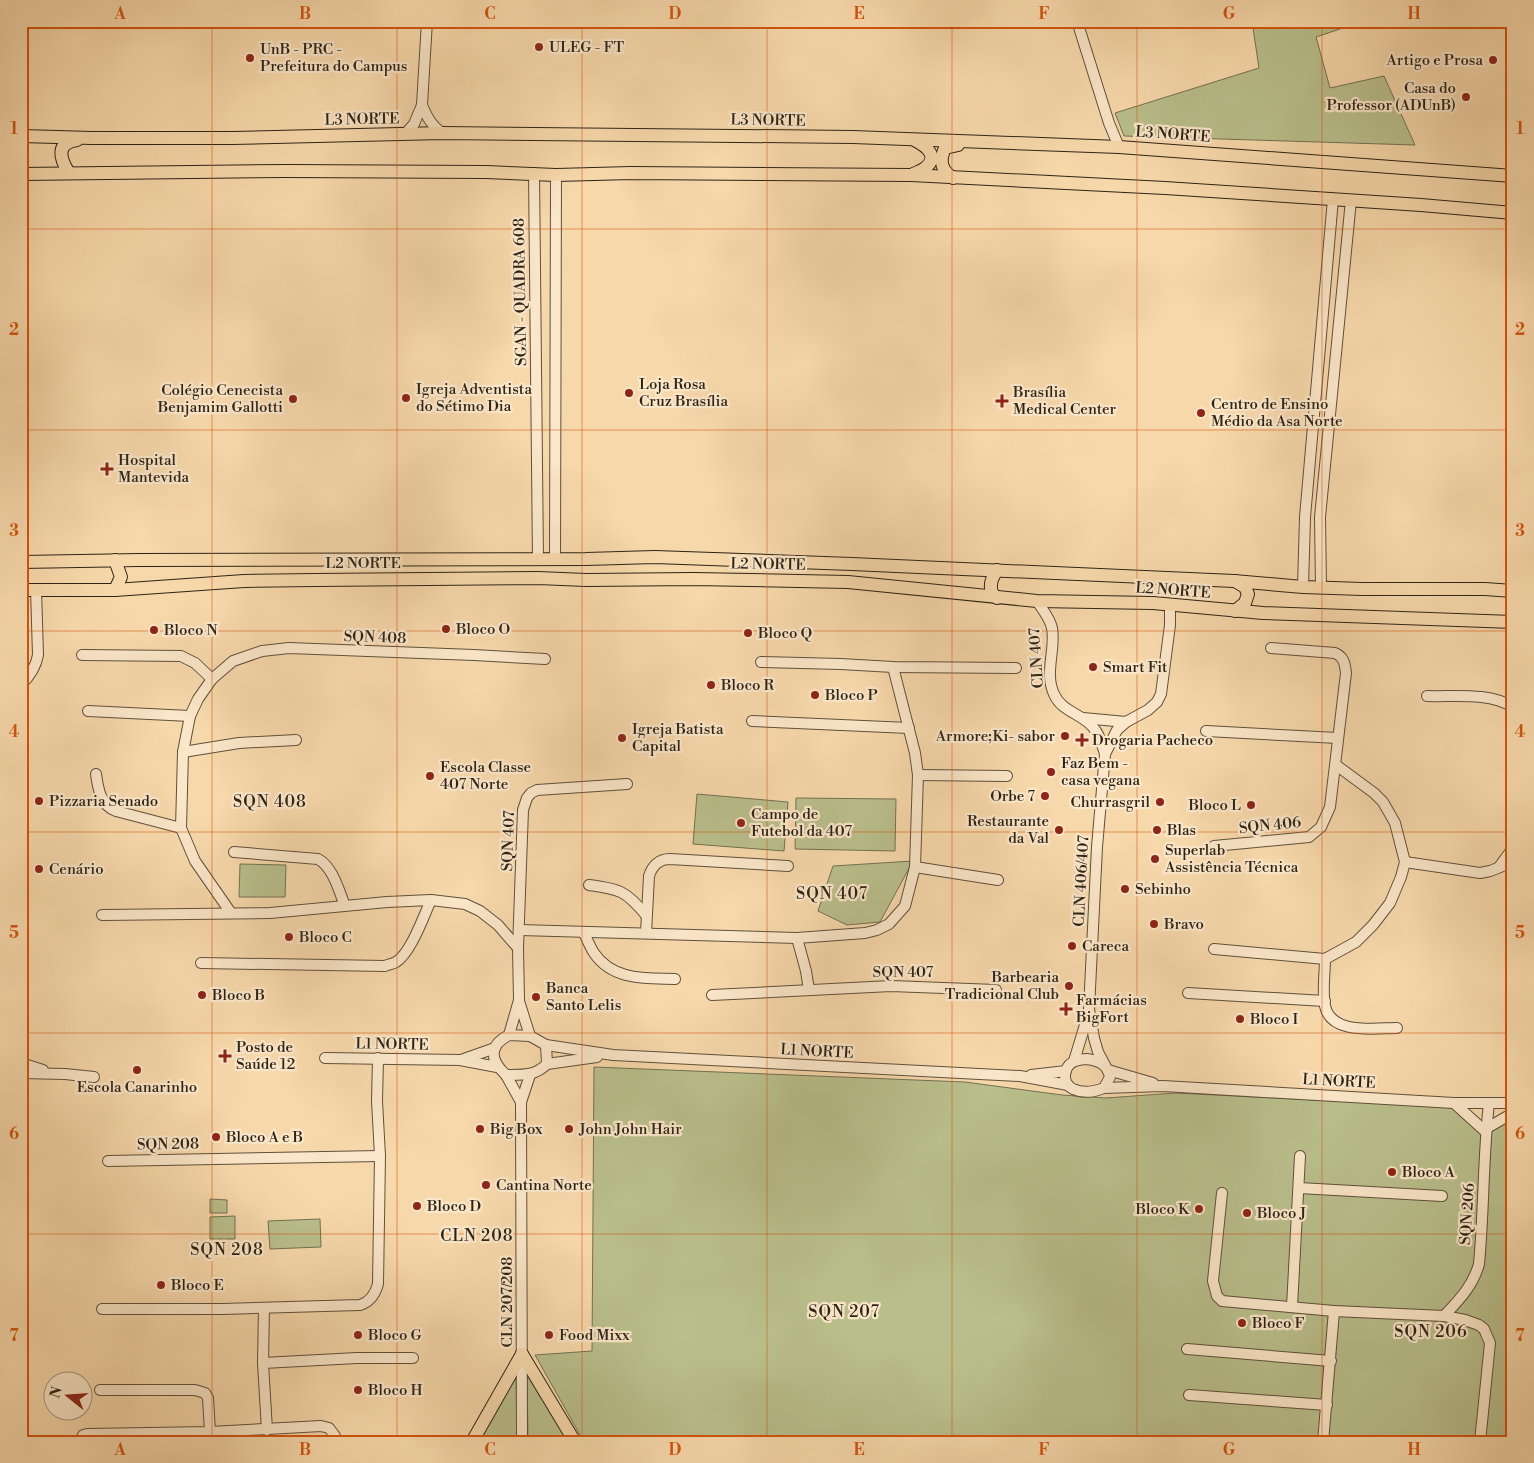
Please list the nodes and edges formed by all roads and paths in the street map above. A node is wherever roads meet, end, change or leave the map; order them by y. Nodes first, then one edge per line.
1 (427, 21) edge
2 (1077, 21) edge
3 (422, 105) junction
4 (442, 133) junction
5 (405, 134) junction
6 (21, 136) edge
7 (92, 138) junction
8 (913, 140) junction
9 (978, 143) junction
10 (1118, 147) junction
11 (69, 173) junction
12 (21, 174) edge
13 (534, 174) junction
14 (556, 174) junction
15 (911, 175) junction
16 (1513, 176) edge
17 (953, 178) junction
18 (1333, 199) junction
19 (1351, 200) junction
20 (1513, 213) edge
21 (556, 559) junction
22 (115, 560) junction
23 (538, 560) junction
24 (21, 562) edge
25 (997, 570) junction
26 (1234, 581) junction
27 (1303, 587) junction
28 (1321, 587) junction
29 (36, 589) junction
30 (21, 590) edge
31 (115, 590) junction
32 (1513, 591) edge
33 (997, 598) junction
34 (1037, 601) junction
35 (1170, 604) junction
36 (1235, 611) junction
37 (1513, 622) edge
38 (1271, 648) dead end
39 (82, 655) dead end
40 (545, 659) dead end
41 (761, 662) dead end
42 (893, 667) junction
43 (1016, 668) dead end
44 (212, 679) junction
45 (21, 685) edge
46 (1427, 696) dead end
47 (1513, 706) edge
48 (88, 711) dead end
49 (190, 716) junction
50 (1082, 718) junction
51 (752, 722) dead end
52 (1126, 722) junction
53 (909, 728) junction
54 (1206, 731) dead end
55 (1338, 738) junction
56 (296, 740) dead end
57 (184, 752) junction
58 (1105, 754) junction
59 (1336, 764) junction
60 (96, 774) dead end
61 (918, 775) junction
62 (1006, 776) dead end
63 (627, 784) dead end
64 (181, 828) junction
65 (1214, 846) dead end
66 (1513, 848) edge
67 (234, 852) dead end
68 (1405, 862) junction
69 (1513, 862) edge
70 (788, 866) dead end
71 (915, 867) junction
72 (1498, 868) junction
73 (998, 880) dead end
74 (589, 885) dead end
75 (431, 900) junction
76 (345, 906) junction
77 (231, 913) junction
78 (102, 915) dead end
79 (646, 915) junction
80 (520, 930) junction
81 (584, 933) junction
82 (646, 933) junction
83 (797, 938) junction
84 (518, 948) junction
85 (1214, 949) dead end
86 (1325, 959) junction
87 (201, 962) dead end
88 (676, 979) dead end
89 (809, 990) junction
90 (996, 990) dead end
91 (1188, 993) dead end
92 (712, 995) dead end
93 (519, 1000) junction
94 (1325, 1001) junction
95 (1089, 1009) junction
96 (1396, 1028) dead end
97 (509, 1035) junction
98 (530, 1036) junction
99 (546, 1045) junction
100 (495, 1048) junction
101 (613, 1055) junction
102 (325, 1058) dead end
103 (378, 1058) junction
104 (460, 1060) junction
105 (1074, 1061) junction
106 (21, 1063) edge
107 (547, 1064) junction
108 (497, 1067) junction
109 (1107, 1068) junction
110 (1066, 1071) junction
111 (54, 1073) junction
112 (21, 1074) edge
113 (506, 1075) junction
114 (530, 1075) junction
115 (1020, 1076) junction
116 (94, 1077) dead end
117 (1068, 1085) junction
118 (1163, 1086) junction
119 (1104, 1088) junction
120 (521, 1102) junction
121 (1454, 1103) junction
122 (1490, 1103) junction
123 (1513, 1103) edge
124 (1513, 1113) edge
125 (1487, 1130) junction
126 (380, 1156) junction
127 (1300, 1156) dead end
128 (108, 1161) dead end
129 (1298, 1188) junction
130 (1222, 1192) dead end
131 (1442, 1196) dead end
132 (1292, 1307) junction
133 (264, 1308) junction
134 (102, 1309) dead end
135 (1334, 1310) junction
136 (1444, 1316) junction
137 (1187, 1349) dead end
138 (522, 1354) junction
139 (413, 1358) dead end
140 (1331, 1361) junction
141 (264, 1363) junction
142 (100, 1390) dead end
143 (1189, 1395) dead end
144 (1327, 1404) junction
145 (267, 1430) junction
146 (210, 1432) junction
147 (335, 1436) dead end
148 (81, 1442) edge
149 (472, 1442) edge
150 (522, 1442) edge
151 (575, 1442) edge
152 (1323, 1442) edge
153 (1480, 1442) edge

1 - 3 street
2 - 10 street
3 - 4 street
3 - 5 street
4 - 5 main road, L3 NORTE
4 - 8 main road, L3 NORTE
5 - 7 main road, L3 NORTE
6 - 7 main road, L3 NORTE
7 - 11 main road
8 - 9 main road, L3 NORTE
8 - 15 main road
9 - 10 main road, L3 NORTE
9 - 17 main road
10 - 16 main road, L3 NORTE
11 - 12 main road
11 - 13 main road
13 - 14 main road
13 - 23 street, SGAN - QUADRA 608
14 - 15 main road
14 - 21 street
15 - 17 main road
17 - 18 main road
18 - 19 main road
18 - 27 street
19 - 20 main road
19 - 28 street
21 - 23 main road, L2 NORTE
21 - 25 main road, L2 NORTE
22 - 23 main road, L2 NORTE
22 - 24 main road, L2 NORTE
22 - 31 main road
25 - 26 main road, L2 NORTE
25 - 33 main road
26 - 27 main road, L2 NORTE
26 - 36 main road
27 - 28 main road, L2 NORTE
28 - 32 main road, L2 NORTE
29 - 30 main road, L2 NORTE
29 - 31 main road, L2 NORTE
29 - 45 street
31 - 33 main road, L2 NORTE
33 - 34 main road, L2 NORTE
34 - 35 main road, L2 NORTE
34 - 50 street, CLN 407
35 - 36 main road, L2 NORTE
35 - 52 street
36 - 37 main road, L2 NORTE
38 - 55 street, SQN 406
39 - 44 street
40 - 44 street, SQN 408
41 - 42 street
42 - 43 street
42 - 53 street
44 - 49 street, SQN 408
46 - 47 street
48 - 49 street
49 - 57 street, SQN 408
50 - 52 street
50 - 58 street, CLN 407
51 - 53 street
52 - 58 street
53 - 61 street
54 - 55 street
55 - 59 street, SQN 406
56 - 57 street
57 - 64 street, SQN 408
58 - 95 street, CLN 406/407
59 - 65 street, SQN 406
59 - 68 street
60 - 64 street
61 - 62 street
61 - 71 street
63 - 80 street, SQN 407
64 - 77 street, SQN 408
66 - 72 street
67 - 76 street
68 - 72 street
68 - 86 street
69 - 72 street
70 - 79 street
71 - 73 street
71 - 83 street
74 - 79 street
75 - 76 street
75 - 84 street
75 - 87 street
76 - 77 street
77 - 78 street
79 - 82 street
80 - 81 street
80 - 84 street, SQN 407
81 - 82 street
81 - 88 street
82 - 83 street
83 - 89 street
84 - 93 street, SQN 407
85 - 86 street
86 - 94 street
89 - 90 street, SQN 407
89 - 92 street, SQN 407
91 - 94 street
93 - 97 street
93 - 98 street
94 - 96 street
95 - 105 street, CLN 406/407
95 - 109 street, CLN 406/407
97 - 98 street
97 - 100 street
98 - 99 street
99 - 101 street, L1 NORTE
99 - 107 street
100 - 104 street, L1 NORTE
100 - 108 street
101 - 107 street, L1 NORTE
101 - 115 street, L1 NORTE
102 - 103 street, L1 NORTE
103 - 104 street, L1 NORTE
103 - 126 street
104 - 108 street, L1 NORTE
105 - 109 street
105 - 110 street
106 - 111 street
107 - 114 street
108 - 113 street
109 - 118 street, L1 NORTE
109 - 119 street
110 - 115 street, L1 NORTE
110 - 117 street
111 - 112 street
111 - 116 street
113 - 114 street
113 - 120 street, CLN 207/208
114 - 120 street, CLN 207/208
115 - 117 street, L1 NORTE
117 - 119 street
118 - 119 street, L1 NORTE
118 - 121 street, L1 NORTE
120 - 138 street, CLN 207/208
121 - 122 street, L1 NORTE
121 - 125 street
122 - 123 street, L1 NORTE
122 - 125 street, SQN 206
124 - 125 street
125 - 136 street, SQN 206
126 - 128 street, SQN 208
126 - 133 street
127 - 129 street
129 - 131 street, SQN 206
129 - 132 street
130 - 132 street
132 - 135 street
133 - 134 street
133 - 141 street
135 - 136 street
135 - 140 street
136 - 153 street
137 - 140 street
138 - 149 main road
138 - 150 street, CLN 207/208
138 - 151 main road
139 - 141 street
140 - 144 street
141 - 145 street
142 - 146 street
143 - 144 street
144 - 152 street
145 - 146 street
145 - 147 street
146 - 148 street

